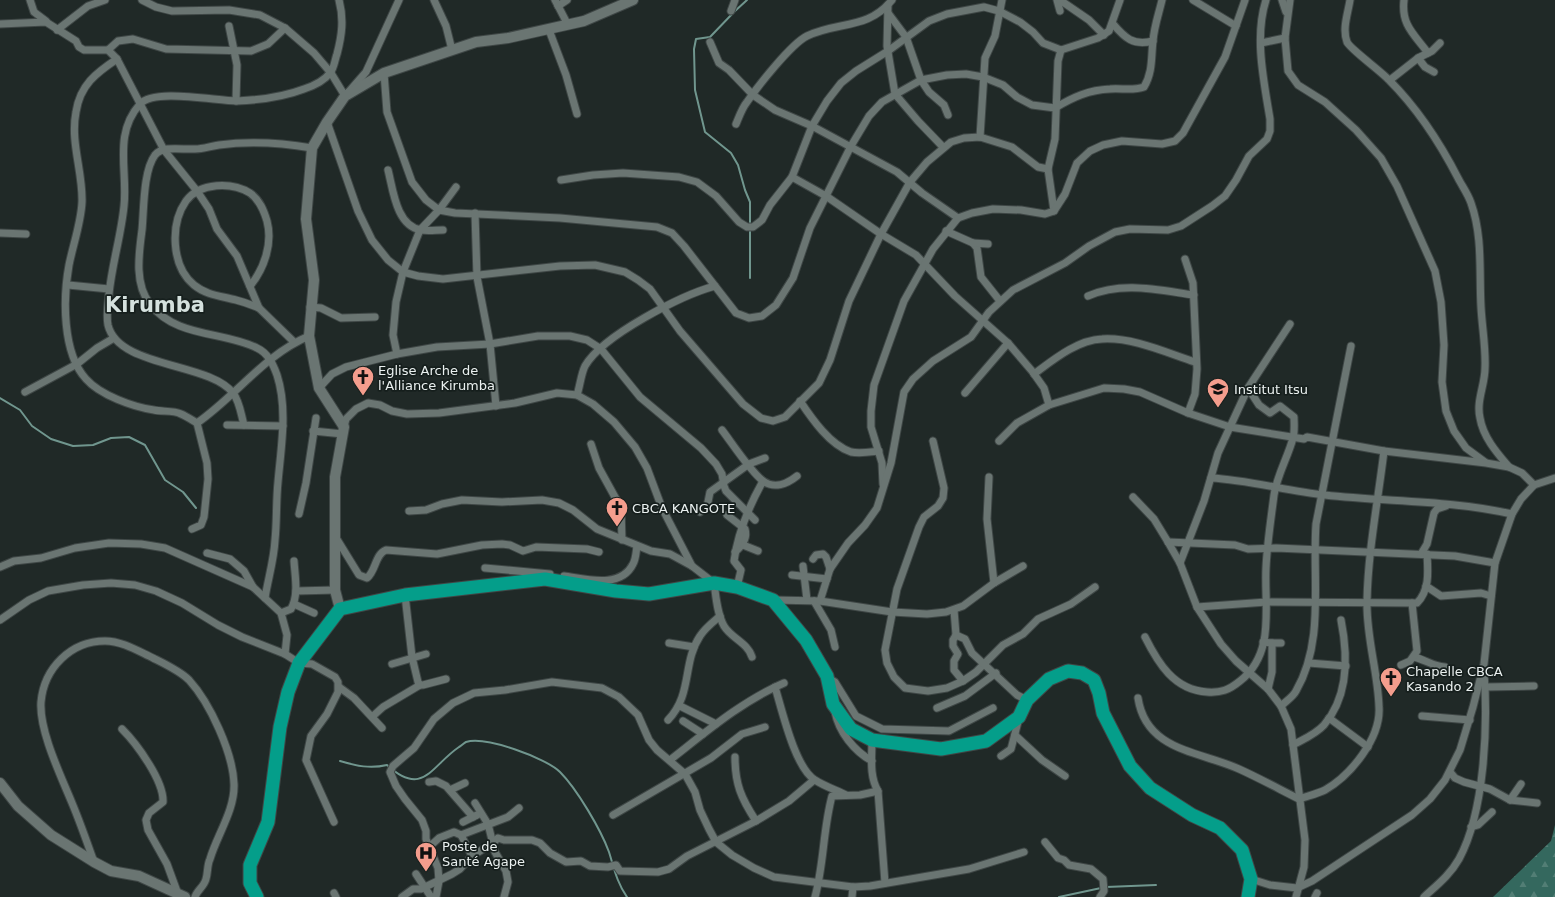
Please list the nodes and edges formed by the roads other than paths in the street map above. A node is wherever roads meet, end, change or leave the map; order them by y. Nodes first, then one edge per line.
1 (30, 0) edge
2 (105, 0) edge
3 (142, 0) edge
4 (339, 0) edge
5 (399, 0) edge
6 (434, 0) edge
7 (567, 0) edge
8 (633, 0) edge
9 (735, 0) edge
10 (1002, 0) edge
11 (1057, 0) edge
12 (1060, 0) edge
13 (1120, 0) edge
14 (1162, 0) edge
15 (1193, 0) edge
16 (1245, 0) edge
17 (1266, 0) edge
18 (1282, 0) edge
19 (1290, 0) edge
20 (1350, 0) edge
21 (1404, 0) edge
22 (889, 2) edge
23 (556, 3) edge
24 (731, 11) dead end
25 (999, 11) junction
26 (1060, 11) dead end
27 (888, 13) junction
28 (1286, 14) junction
29 (46, 22) junction
30 (0, 24) edge
31 (1113, 24) junction
32 (568, 25) junction
33 (229, 26) dead end
34 (1236, 26) junction
35 (285, 28) junction
36 (57, 30) junction
37 (549, 30) junction
38 (1104, 35) junction
39 (906, 37) junction
40 (1285, 38) junction
41 (1153, 41) junction
42 (710, 42) dead end
43 (1261, 43) junction
44 (1440, 43) dead end
45 (108, 50) junction
46 (452, 50) junction
47 (1061, 50) junction
48 (888, 51) junction
49 (234, 52) junction
50 (1428, 53) junction
51 (1418, 58) junction
52 (117, 59) junction
53 (1434, 72) dead end
54 (331, 73) junction
55 (384, 73) junction
56 (983, 77) junction
57 (921, 80) junction
58 (1390, 80) junction
59 (895, 94) junction
60 (753, 95) junction
61 (345, 96) junction
62 (236, 101) junction
63 (141, 103) junction
64 (1055, 108) junction
65 (577, 114) dead end
66 (948, 115) dead end
67 (327, 122) junction
68 (736, 124) dead end
69 (812, 126) junction
70 (980, 137) junction
71 (851, 146) junction
72 (943, 147) junction
73 (312, 148) junction
74 (164, 150) junction
75 (1048, 169) junction
76 (388, 170) dead end
77 (792, 177) junction
78 (561, 180) dead end
79 (910, 182) junction
80 (456, 186) dead end
81 (197, 191) junction
82 (826, 196) junction
83 (439, 210) junction
84 (1054, 211) junction
85 (475, 213) junction
86 (958, 218) junction
87 (420, 230) junction
88 (443, 230) dead end
89 (946, 231) junction
90 (0, 232) edge
91 (26, 234) dead end
92 (881, 234) junction
93 (973, 243) junction
94 (988, 244) dead end
95 (1185, 259) dead end
96 (924, 266) junction
97 (403, 272) junction
98 (477, 277) junction
99 (68, 284) junction
100 (250, 286) junction
101 (715, 286) junction
102 (109, 289) junction
103 (1194, 295) junction
104 (1088, 296) dead end
105 (1000, 301) junction
106 (310, 307) junction
107 (663, 307) junction
108 (259, 308) junction
109 (375, 317) dead end
110 (983, 320) junction
111 (1290, 324) dead end
112 (309, 336) junction
113 (114, 338) junction
114 (294, 342) junction
115 (1008, 343) junction
116 (490, 344) junction
117 (1351, 346) dead end
118 (601, 349) junction
119 (397, 354) junction
120 (270, 359) junction
121 (1196, 362) junction
122 (77, 364) junction
123 (1034, 374) junction
124 (319, 388) junction
125 (1248, 388) junction
126 (25, 392) dead end
127 (232, 393) junction
128 (965, 393) dead end
129 (577, 395) junction
130 (800, 401) junction
131 (1049, 405) junction
132 (496, 406) junction
133 (1188, 413) junction
134 (316, 418) dead end
135 (196, 423) junction
136 (227, 425) dead end
137 (244, 425) junction
138 (283, 426) junction
139 (1230, 427) junction
140 (722, 430) dead end
141 (313, 431) junction
142 (343, 431) junction
143 (1294, 436) junction
144 (933, 441) dead end
145 (999, 441) dead end
146 (1332, 442) junction
147 (591, 444) dead end
148 (879, 451) junction
149 (1384, 451) junction
150 (765, 458) dead end
151 (1486, 463) junction
152 (749, 464) junction
153 (1509, 467) junction
154 (797, 476) dead end
155 (989, 477) dead end
156 (1211, 478) junction
157 (1555, 478) edge
158 (723, 481) junction
159 (763, 481) junction
160 (1534, 485) junction
161 (1275, 487) junction
162 (884, 488) junction
163 (1323, 495) junction
164 (1133, 497) dead end
165 (1378, 500) junction
166 (1450, 505) junction
167 (409, 511) dead end
168 (700, 512) dead end
169 (747, 512) junction
170 (299, 514) dead end
171 (1512, 514) junction
172 (727, 515) dead end
173 (755, 520) dead end
174 (742, 526) junction
175 (192, 529) dead end
176 (335, 536) junction
177 (622, 540) junction
178 (1188, 541) junction
179 (1168, 542) junction
180 (743, 544) junction
181 (637, 546) junction
182 (1268, 548) junction
183 (1314, 550) junction
184 (758, 551) dead end
185 (599, 552) dead end
186 (735, 552) junction
187 (1369, 552) junction
188 (207, 553) dead end
189 (1424, 554) junction
190 (813, 559) dead end
191 (294, 561) dead end
192 (1495, 563) junction
193 (1180, 564) junction
194 (692, 566) junction
195 (803, 566) dead end
196 (1023, 566) dead end
197 (0, 567) edge
198 (485, 568) dead end
199 (830, 569) junction
200 (792, 575) dead end
201 (805, 576) junction
202 (827, 579) junction
203 (714, 583) junction
204 (994, 583) junction
205 (1426, 586) junction
206 (253, 587) junction
207 (737, 587) junction
208 (1095, 587) dead end
209 (335, 590) junction
210 (296, 591) junction
211 (405, 595) junction
212 (1491, 596) junction
213 (265, 598) junction
214 (773, 600) junction
215 (814, 600) junction
216 (1268, 602) junction
217 (1315, 603) junction
218 (294, 604) junction
219 (1367, 604) junction
220 (1412, 604) junction
221 (1197, 607) junction
222 (340, 609) junction
223 (954, 610) junction
224 (892, 612) junction
225 (281, 613) junction
226 (314, 613) dead end
227 (720, 616) junction
228 (0, 620) edge
229 (1341, 620) dead end
230 (956, 635) junction
231 (1145, 637) dead end
232 (1263, 642) junction
233 (669, 643) dead end
234 (1272, 643) junction
235 (1281, 643) dead end
236 (694, 647) junction
237 (835, 648) dead end
238 (285, 654) junction
239 (426, 654) dead end
240 (412, 657) junction
241 (1414, 657) junction
242 (752, 658) dead end
243 (984, 662) junction
244 (299, 663) junction
245 (1309, 663) junction
246 (392, 664) dead end
247 (1484, 664) junction
248 (1402, 665) dead end
249 (1346, 666) junction
250 (1445, 667) dead end
251 (996, 673) junction
252 (1250, 673) junction
253 (827, 676) junction
254 (446, 679) dead end
255 (963, 681) junction
256 (784, 683) dead end
257 (420, 685) junction
258 (1534, 686) dead end
259 (339, 687) junction
260 (775, 687) junction
261 (1486, 687) junction
262 (1268, 689) junction
263 (1138, 698) dead end
264 (1027, 700) junction
265 (833, 704) junction
266 (680, 706) junction
267 (1281, 706) junction
268 (937, 708) dead end
269 (993, 708) dead end
270 (373, 716) junction
271 (1422, 716) dead end
272 (1019, 717) junction
273 (1329, 718) junction
274 (668, 720) dead end
275 (1470, 720) junction
276 (683, 721) dead end
277 (716, 724) junction
278 (765, 727) dead end
279 (382, 728) dead end
280 (122, 730) dead end
281 (702, 734) junction
282 (1015, 735) junction
283 (872, 740) junction
284 (1294, 745) junction
285 (1368, 747) junction
286 (1001, 756) dead end
287 (735, 757) dead end
288 (670, 760) junction
289 (872, 761) junction
290 (1450, 772) junction
291 (685, 774) junction
292 (1065, 776) dead end
293 (814, 780) junction
294 (429, 782) dead end
295 (0, 783) edge
296 (465, 783) dead end
297 (1521, 784) dead end
298 (1480, 788) junction
299 (450, 790) junction
300 (878, 791) junction
301 (848, 796) junction
302 (1299, 799) junction
303 (1510, 800) junction
304 (475, 802) dead end
305 (1537, 803) dead end
306 (519, 808) dead end
307 (1492, 812) dead end
308 (481, 813) junction
309 (613, 815) dead end
310 (473, 817) junction
311 (756, 821) junction
312 (334, 822) dead end
313 (463, 822) dead end
314 (488, 824) junction
315 (1471, 827) junction
316 (460, 835) junction
317 (716, 842) junction
318 (1045, 842) dead end
319 (493, 843) junction
320 (429, 847) junction
321 (1024, 852) dead end
322 (472, 856) junction
323 (94, 862) junction
324 (416, 874) dead end
325 (1251, 879) junction
326 (439, 881) junction
327 (818, 883) junction
328 (885, 883) junction
329 (853, 887) junction
330 (424, 888) junction
331 (1297, 888) junction
332 (1103, 891) edge
333 (182, 896) edge
334 (195, 897) edge
335 (257, 897) edge
336 (402, 897) edge
337 (431, 897) edge
338 (436, 897) edge
339 (504, 897) edge
340 (815, 897) edge
341 (852, 897) edge
342 (1248, 897) edge
343 (1296, 897) edge
344 (1424, 897) edge

1 - 29 street
2 - 36 street
3 - 35 street
4 - 54 street
5 - 61 street
6 - 46 street
7 - 23 street
8 - 32 street
9 - 24 street
10 - 25 street
11 - 26 street
12 - 38 street
13 - 31 street
14 - 41 street
15 - 34 street
16 - 34 street
17 - 43 street
18 - 28 street
19 - 28 street
20 - 58 street
21 - 50 street
22 - 27 street
22 - 60 street
23 - 32 street
25 - 39 street
25 - 47 street
25 - 56 street
27 - 39 street
27 - 48 street
28 - 40 street
29 - 30 street
29 - 36 street
31 - 38 street
31 - 41 street
32 - 37 street
33 - 49 street
34 - 84 street
35 - 49 street
35 - 54 street
36 - 45 street
37 - 46 street
37 - 65 street
38 - 47 street
39 - 48 street
39 - 57 street
40 - 43 street
40 - 151 street
41 - 64 street
42 - 60 street
43 - 105 street
44 - 50 street
45 - 49 street
45 - 52 street
46 - 55 street
47 - 64 street
48 - 59 street
48 - 69 street
49 - 62 street
50 - 51 street
51 - 53 street
51 - 58 street
52 - 63 street
52 - 99 street
54 - 61 street
54 - 62 street
55 - 61 street
55 - 83 street
56 - 57 street
56 - 64 street
56 - 70 street
57 - 59 street
57 - 66 street
58 - 153 street
59 - 71 street
59 - 72 street
60 - 68 street
60 - 69 street
61 - 67 street
62 - 63 street
63 - 74 street
63 - 102 street
64 - 75 street
67 - 73 street
67 - 97 street
69 - 71 street
69 - 77 street
70 - 72 street
70 - 75 street
71 - 79 street
71 - 82 street
72 - 79 street
73 - 74 street
73 - 106 street
74 - 81 street
74 - 120 street
75 - 84 street
76 - 87 street
77 - 78 street
77 - 82 street
79 - 86 street
79 - 92 street
80 - 83 street
81 - 100 street
81 - 100 street
81 - 108 street
82 - 92 street
82 - 101 street
83 - 85 street
83 - 87 street
84 - 86 street
85 - 98 street
85 - 101 street
86 - 89 street
87 - 88 street
87 - 97 street
89 - 93 street
89 - 96 street
90 - 91 street
92 - 96 street
92 - 130 street
93 - 94 street
93 - 105 street
95 - 103 street
96 - 110 street
96 - 148 street
97 - 98 street
97 - 119 street
98 - 107 street
98 - 116 street
99 - 102 street
99 - 122 street
100 - 108 street
101 - 107 street
102 - 113 street
103 - 104 street
103 - 121 street
105 - 110 street
106 - 109 street
106 - 112 street
107 - 118 street
107 - 130 street
108 - 114 street
110 - 115 street
110 - 162 street
111 - 125 street
112 - 114 street
112 - 124 street
113 - 122 street
113 - 127 street
114 - 120 street
115 - 123 street
115 - 128 street
116 - 118 street
116 - 119 street
116 - 132 street
117 - 146 street
118 - 129 street
118 - 158 street
119 - 124 street
120 - 127 street
120 - 138 street
121 - 123 street
121 - 133 street
122 - 126 street
122 - 135 street
123 - 131 street
124 - 142 street
125 - 139 street
125 - 143 street
127 - 135 street
127 - 137 street
129 - 132 street
129 - 194 street
130 - 148 street
131 - 133 street
131 - 145 street
132 - 142 street
133 - 139 street
134 - 141 street
135 - 175 street
136 - 137 street
137 - 138 street
138 - 213 street
139 - 143 street
139 - 156 street
140 - 152 street
141 - 142 street
141 - 170 street
142 - 176 street
143 - 146 street
143 - 161 street
144 - 224 street
146 - 149 street
146 - 163 street
147 - 177 street
148 - 162 street
149 - 151 street
149 - 165 street
150 - 152 street
151 - 153 street
152 - 158 street
152 - 159 street
153 - 160 street
154 - 159 street
155 - 204 street
156 - 161 street
156 - 178 street
157 - 160 street
158 - 168 street
158 - 169 street
159 - 169 street
160 - 171 street
161 - 163 street
161 - 182 street
162 - 199 street
163 - 165 street
163 - 183 street
164 - 179 street
165 - 166 street
165 - 187 street
166 - 171 street
166 - 189 street
167 - 177 street
169 - 173 street
169 - 174 street
171 - 192 street
172 - 174 street
174 - 180 street
174 - 186 street
176 - 185 street
176 - 209 street
177 - 181 street
178 - 179 street
178 - 182 street
178 - 193 street
179 - 193 street
180 - 184 street
180 - 186 street
181 - 194 street
181 - 198 street
182 - 183 street
182 - 216 street
183 - 187 street
183 - 217 street
186 - 207 street
187 - 189 street
187 - 219 street
188 - 206 street
189 - 192 street
189 - 205 street
190 - 199 street
191 - 210 street
192 - 212 street
193 - 221 street
194 - 203 street
195 - 201 street
196 - 204 street
197 - 206 street
199 - 202 street
200 - 201 street
201 - 202 street
201 - 215 street
202 - 215 street
203 - 207 highway
203 - 211 highway
203 - 227 street
204 - 223 street
205 - 212 street
205 - 220 street
206 - 213 street
207 - 214 highway
208 - 243 street
209 - 210 street
209 - 222 street
210 - 218 street
211 - 222 highway
211 - 240 street
212 - 247 street
213 - 225 street
214 - 215 street
214 - 253 highway
215 - 224 street
215 - 237 street
216 - 217 street
216 - 221 street
216 - 232 street
217 - 219 street
217 - 245 street
218 - 225 street
218 - 226 street
219 - 220 street
219 - 285 street
220 - 241 street
221 - 252 street
222 - 244 highway
223 - 224 street
223 - 230 street
224 - 255 street
225 - 238 street
227 - 236 street
227 - 242 street
228 - 238 street
229 - 249 street
230 - 243 street
230 - 255 street
231 - 252 street
232 - 234 street
232 - 252 street
233 - 236 street
234 - 235 street
234 - 262 street
236 - 266 street
238 - 244 street
239 - 240 street
240 - 246 street
240 - 257 street
241 - 248 street
241 - 250 street
243 - 251 street
243 - 255 street
244 - 259 street
244 - 335 highway
245 - 249 street
245 - 267 street
247 - 261 street
247 - 275 street
249 - 273 street
251 - 264 street
251 - 268 street
252 - 262 street
253 - 265 highway
253 - 269 street
254 - 257 street
256 - 260 street
257 - 270 street
258 - 261 street
259 - 270 street
259 - 312 street
260 - 277 street
260 - 293 street
261 - 298 street
262 - 267 street
263 - 302 street
264 - 272 highway
264 - 325 highway
265 - 283 highway
265 - 289 street
266 - 274 street
266 - 277 street
267 - 284 street
270 - 279 street
271 - 275 street
272 - 282 street
272 - 283 highway
273 - 284 street
273 - 285 street
275 - 290 street
276 - 281 street
277 - 281 street
278 - 291 street
280 - 333 street
281 - 288 street
282 - 286 street
282 - 292 street
283 - 289 street
284 - 302 street
285 - 302 street
287 - 311 street
288 - 291 street
288 - 320 street
289 - 300 street
290 - 298 street
290 - 331 street
291 - 309 street
291 - 317 street
293 - 301 street
293 - 311 street
294 - 299 street
295 - 323 street
296 - 299 street
297 - 303 street
298 - 303 street
298 - 315 street
299 - 310 street
300 - 301 street
300 - 328 street
301 - 327 street
302 - 331 street
303 - 305 street
304 - 308 street
306 - 314 street
307 - 315 street
308 - 310 street
308 - 314 street
310 - 313 street
311 - 317 street
314 - 316 street
314 - 319 street
315 - 344 street
316 - 320 street
316 - 322 street
317 - 319 street
317 - 327 street
318 - 332 street
319 - 322 street
319 - 339 street
320 - 326 street
321 - 328 street
322 - 326 street
323 - 333 street
323 - 334 street
324 - 330 street
325 - 331 street
325 - 342 highway
326 - 330 street
326 - 338 street
327 - 329 street
327 - 340 street
328 - 329 street
329 - 341 street
330 - 336 street
330 - 337 street
331 - 343 street

